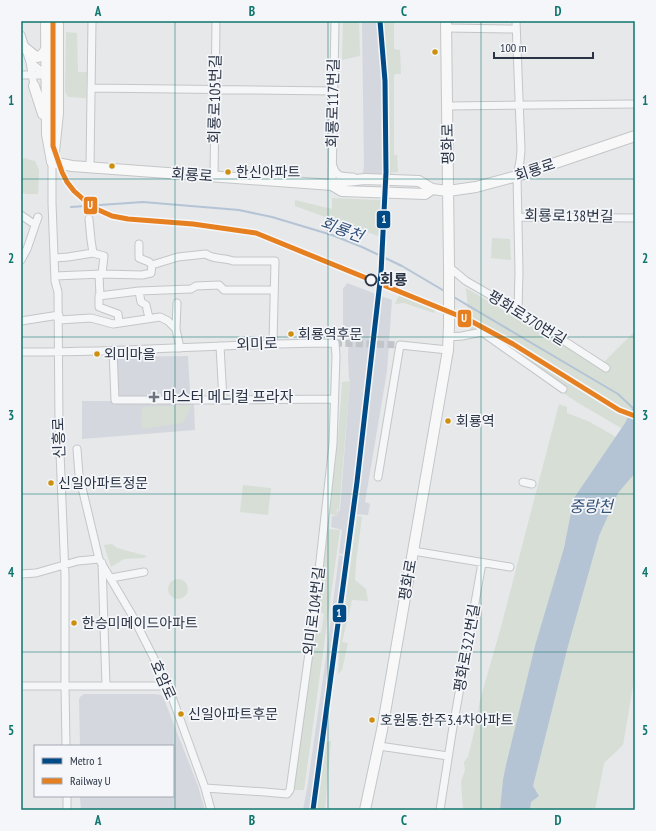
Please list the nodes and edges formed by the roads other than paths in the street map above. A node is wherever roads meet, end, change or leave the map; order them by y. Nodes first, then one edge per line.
1 (46, 21) edge
2 (58, 21) edge
3 (92, 21) edge
4 (216, 21) edge
5 (335, 21) edge
6 (446, 25) edge
7 (516, 25) edge
8 (21, 35) edge
9 (25, 48) junction
10 (46, 50) junction
11 (30, 62) junction
12 (21, 75) edge
13 (32, 75) junction
14 (46, 75) junction
15 (58, 75) junction
16 (34, 86) junction
17 (91, 88) junction
18 (214, 90) junction
19 (333, 91) junction
20 (635, 104) edge
21 (448, 106) junction
22 (518, 106) junction
23 (47, 134) junction
24 (635, 136) edge
25 (52, 162) junction
26 (332, 164) junction
27 (90, 168) junction
28 (517, 176) junction
29 (214, 177) junction
30 (365, 179) junction
31 (332, 186) junction
32 (432, 188) junction
33 (448, 191) junction
34 (21, 215) edge
35 (38, 217) dead end
36 (518, 217) junction
37 (635, 218) edge
38 (90, 220) dead end
39 (32, 222) dead end
40 (139, 244) dead end
41 (93, 253) junction
42 (55, 258) junction
43 (21, 260) edge
44 (152, 265) junction
45 (450, 267) junction
46 (100, 274) junction
47 (55, 276) junction
48 (274, 290) junction
49 (139, 291) junction
50 (100, 296) junction
51 (177, 303) dead end
52 (518, 311) junction
53 (59, 318) junction
54 (150, 318) junction
55 (21, 321) edge
56 (119, 323) junction
57 (176, 329) junction
58 (448, 337) junction
59 (273, 343) junction
60 (335, 343) joint
61 (220, 346) junction
62 (180, 348) junction
63 (113, 350) junction
64 (448, 350) junction
65 (21, 352) edge
66 (58, 352) junction
67 (606, 368) dead end
68 (563, 389) dead end
69 (334, 399) junction
70 (223, 400) junction
71 (77, 449) dead end
72 (378, 477) dead end
73 (523, 482) dead end
74 (532, 484) dead end
75 (413, 551) junction
76 (100, 561) junction
77 (482, 562) junction
78 (64, 564) junction
79 (510, 567) dead end
80 (144, 572) dead end
81 (21, 574) edge
82 (111, 578) junction
83 (21, 686) edge
84 (65, 686) junction
85 (106, 686) junction
86 (168, 686) junction
87 (66, 745) edge
88 (379, 746) junction
89 (448, 756) junction
90 (205, 788) junction
91 (67, 797) edge
92 (67, 810) edge
93 (211, 810) edge
94 (365, 810) edge
95 (440, 810) edge

1 - 10 street
2 - 15 street
3 - 17 street
4 - 18 street, 회룡로105번길
5 - 19 street, 회룡로117번길
6 - 7 street
6 - 21 street, 평화로
7 - 22 street, 회룡로138번길
8 - 9 street
9 - 10 street
9 - 11 street
10 - 14 street
11 - 13 street
11 - 14 street
12 - 13 street
12 - 16 street
13 - 14 street
13 - 16 street
14 - 15 street
14 - 23 street
15 - 25 street
16 - 23 street
17 - 18 street
17 - 27 street
18 - 19 street
18 - 29 street, 회룡로105번길
19 - 26 street, 회룡로117번길
20 - 22 street
21 - 22 street
21 - 33 street, 평화로
22 - 28 street, 회룡로138번길
23 - 25 street
24 - 28 street, 회룡로
25 - 27 street, 회룡로
25 - 42 street, 신흥로
26 - 30 street
26 - 31 street, 회룡로117번길
27 - 29 street, 회룡로
28 - 33 street, 회룡로
28 - 36 street, 회룡로138번길
29 - 31 street, 회룡로
30 - 31 street, 회룡로
30 - 32 street, 회룡로
31 - 32 street, 회룡로
32 - 33 street, 회룡로
33 - 45 street, 평화로
34 - 39 street
35 - 43 street
36 - 37 street, 회룡로138번길
36 - 52 street
38 - 41 street
40 - 44 street
41 - 42 street
41 - 46 street
42 - 47 street, 신흥로
44 - 46 street
44 - 48 street
45 - 52 street, 평화로370번길
45 - 58 street, 평화로
46 - 47 street
46 - 50 street
47 - 53 street, 신흥로
48 - 49 street
48 - 59 street
49 - 50 street
49 - 54 street
50 - 56 street
51 - 57 street
52 - 67 street, 평화로370번길
53 - 55 street
53 - 56 street
53 - 66 street, 신흥로
54 - 56 street
54 - 57 street
57 - 62 street
58 - 64 street, 평화로
58 - 68 street
59 - 60 street, 외미로
59 - 61 street, 외미로
60 - 69 street, 외미로104번길
61 - 62 street, 외미로
61 - 70 street
62 - 63 street, 외미로
63 - 66 street, 외미로
63 - 70 street
64 - 72 street
64 - 75 street, 평화로
65 - 66 street, 외미로
66 - 78 street, 신흥로
69 - 70 street
69 - 90 street, 외미로104번길
71 - 76 street, 호암로
73 - 74 street
75 - 77 street
75 - 88 street, 평화로
76 - 78 street
76 - 82 street, 호암로
76 - 85 street
77 - 79 street
77 - 89 street, 평화로322번길
78 - 81 street
78 - 84 street, 신흥로
80 - 82 street
82 - 86 street, 호암로
83 - 84 street
84 - 85 street
84 - 87 street, 신흥로
85 - 86 street
86 - 90 street, 호암로
88 - 89 street
88 - 94 street, 평화로
89 - 95 street, 평화로322번길
90 - 93 street, 호암로
91 - 92 street

